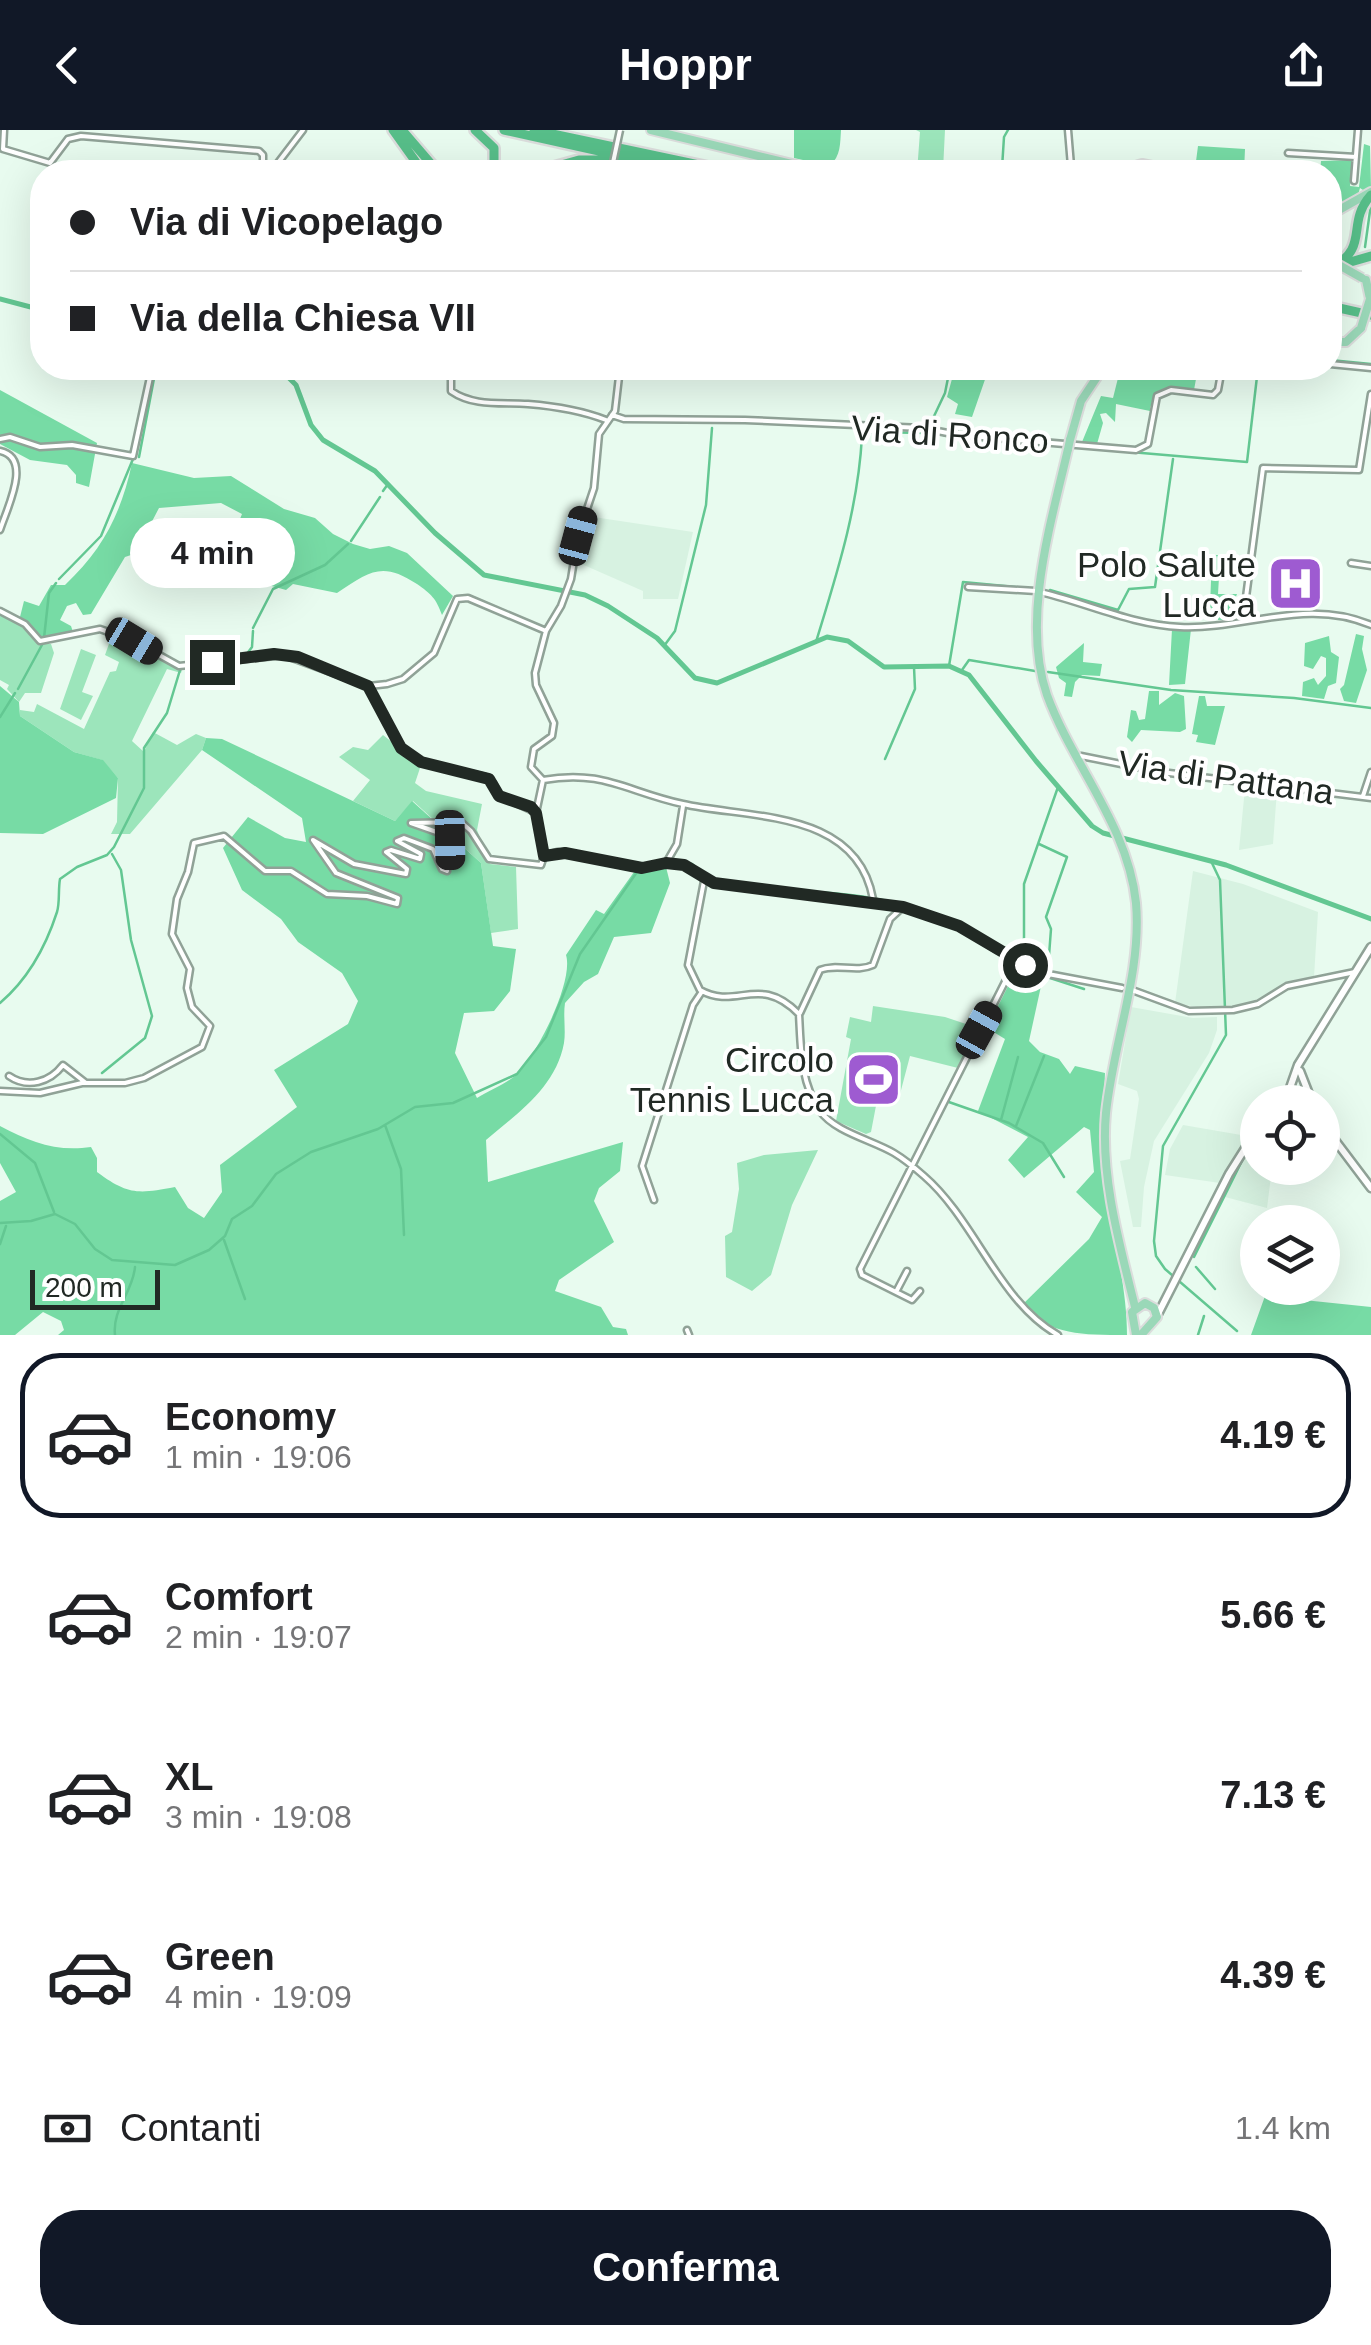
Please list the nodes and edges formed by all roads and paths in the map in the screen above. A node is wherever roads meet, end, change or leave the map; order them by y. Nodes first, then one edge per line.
1 (4, 130) edge
2 (303, 130) edge
3 (393, 130) edge
4 (402, 130) edge
5 (475, 130) edge
6 (504, 130) edge
7 (534, 130) edge
8 (543, 130) edge
9 (620, 130) edge
10 (651, 130) edge
11 (1068, 130) edge
12 (1358, 130) edge
13 (564, 136) junction
14 (1288, 153) dead end
15 (1356, 156) junction
16 (43, 160) edge
17 (52, 160) edge
18 (263, 160) edge
19 (280, 160) edge
20 (414, 160) edge
21 (428, 160) edge
22 (494, 160) edge
23 (614, 160) edge
24 (634, 160) edge
25 (676, 160) edge
26 (775, 160) edge
27 (1070, 160) edge
28 (1354, 181) dead end
29 (1371, 194) edge
30 (1342, 209) edge
31 (1371, 256) edge
32 (1342, 260) edge
33 (1342, 264) edge
34 (1342, 267) edge
35 (1366, 280) edge
36 (1370, 299) edge
37 (1342, 307) edge
38 (1342, 308) edge
39 (1371, 312) edge
40 (1342, 341) edge
41 (1342, 365) edge
42 (1371, 368) edge
43 (150, 380) edge
44 (451, 380) edge
45 (618, 380) edge
46 (1096, 380) edge
47 (1220, 380) edge
48 (1371, 394) edge
49 (612, 415) junction
50 (606, 420) junction
51 (0, 440) edge
52 (0, 450) edge
53 (0, 530) edge
54 (1350, 563) dead end
55 (1371, 566) edge
56 (968, 587) dead end
57 (1036, 591) dead end
58 (1044, 593) dead end
59 (0, 610) edge
60 (1243, 620) junction
61 (1371, 626) edge
62 (546, 631) junction
63 (368, 686) junction
64 (1082, 756) dead end
65 (1371, 772) edge
66 (543, 780) junction
67 (1363, 796) junction
68 (1371, 798) edge
69 (683, 804) junction
70 (536, 813) junction
71 (544, 856) junction
72 (666, 863) junction
73 (704, 880) junction
74 (873, 899) junction
75 (903, 907) junction
76 (1371, 947) edge
77 (1369, 958) edge
78 (1031, 968) junction
79 (1360, 970) junction
80 (1342, 978) junction
81 (1352, 982) junction
82 (1122, 988) dead end
83 (1130, 990) dead end
84 (702, 992) junction
85 (1344, 995) junction
86 (799, 1014) junction
87 (1304, 1057) junction
88 (9, 1076) dead end
89 (86, 1083) junction
90 (1293, 1085) edge
91 (1304, 1085) edge
92 (0, 1091) edge
93 (1340, 1147) edge
94 (1240, 1161) edge
95 (912, 1166) junction
96 (1371, 1188) edge
97 (654, 1200) dead end
98 (908, 1270) dead end
99 (1130, 1286) junction
100 (920, 1291) dead end
101 (896, 1292) junction
102 (1166, 1296) junction
103 (1147, 1304) junction
104 (1135, 1307) junction
105 (1157, 1317) junction
106 (1140, 1331) edge
107 (1047, 1332) edge
108 (1058, 1335) edge

1 - 16 street
2 - 19 street
3 - 20 highway
4 - 21 highway
5 - 22 highway
6 - 24 highway
7 - 13 highway
8 - 13 highway
9 - 23 street, bridge
10 - 26 main road
11 - 27 street
12 - 15 street
13 - 25 highway
14 - 15 street
15 - 28 street
17 - 18 street
29 - 30 main road
29 - 32 highway
31 - 33 highway
34 - 35 main road, bridge
35 - 36 main road
36 - 40 main road, bridge
37 - 39 highway
38 - 39 highway
41 - 42 street
43 - 51 street
44 - 50 street
45 - 49 street
46 - 99 main road
47 - 49 street, Via di Ronco
48 - 60 street
49 - 50 street
50 - 62 street
52 - 53 street
54 - 55 street
56 - 57 street
58 - 60 street
59 - 63 street
60 - 61 street
62 - 63 street
62 - 66 street
63 - 70 street
64 - 67 street, Via di Pattana
65 - 67 street
66 - 69 street
66 - 70 street
67 - 68 street, Via di Pattana
69 - 72 street
69 - 74 street
70 - 71 street
71 - 72 street
71 - 89 street
72 - 73 street
73 - 74 street
73 - 84 street
74 - 75 street
75 - 78 street
75 - 86 street
76 - 77 main road
77 - 79 main road
78 - 82 street
78 - 95 street
79 - 80 street
79 - 81 main road
80 - 81 street
80 - 83 street
80 - 85 street
81 - 85 main road
84 - 86 street
84 - 97 street
85 - 87 main road
86 - 95 street
87 - 90 main road
87 - 91 main road
88 - 89 street
89 - 92 street
93 - 96 main road
94 - 102 main road
95 - 101 street
95 - 107 street
98 - 101 street
99 - 103 main road
99 - 104 main road
100 - 101 street
102 - 103 main road
102 - 105 main road
103 - 104 main road
103 - 105 main road
104 - 106 main road
105 - 106 main road
107 - 108 street

